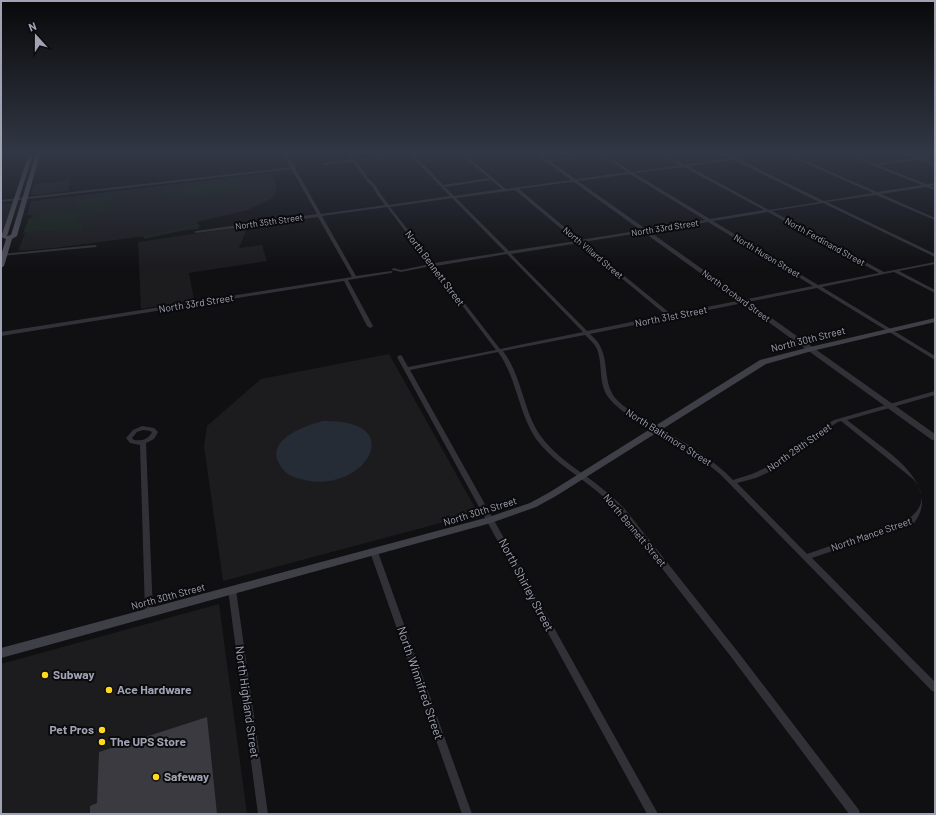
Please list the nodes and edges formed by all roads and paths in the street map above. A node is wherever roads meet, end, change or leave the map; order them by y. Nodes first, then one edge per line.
1 (18, 192) edge
2 (26, 192) edge
3 (84, 192) edge
4 (307, 192) edge
5 (378, 192) edge
6 (448, 192) edge
7 (492, 192) edge
8 (520, 192) edge
9 (590, 192) edge
10 (662, 192) edge
11 (733, 192) edge
12 (802, 192) edge
13 (872, 192) edge
14 (887, 192) edge
15 (876, 194) junction
16 (453, 198) junction
17 (24, 199) junction
18 (16, 200) junction
19 (1, 202) edge
20 (823, 202) junction
21 (388, 206) junction
22 (768, 211) junction
23 (320, 215) junction
24 (935, 219) edge
25 (709, 221) junction
26 (645, 231) junction
27 (196, 232) dead end
28 (9, 238) junction
29 (580, 242) junction
30 (95, 246) dead end
31 (510, 253) junction
32 (3, 255) edge
33 (935, 256) edge
34 (935, 263) edge
35 (1, 266) edge
36 (434, 266) junction
37 (895, 271) junction
38 (883, 273) junction
39 (355, 278) junction
40 (345, 279) junction
41 (817, 287) junction
42 (935, 292) edge
43 (743, 302) junction
44 (670, 316) junction
45 (935, 320) edge
46 (370, 326) dead end
47 (889, 331) junction
48 (587, 333) junction
49 (1, 334) edge
50 (810, 349) junction
51 (499, 351) junction
52 (400, 357) dead end
53 (935, 358) edge
54 (407, 370) junction
55 (935, 393) edge
56 (889, 405) junction
57 (842, 419) junction
58 (657, 429) junction
59 (935, 438) edge
60 (142, 442) dead end
61 (582, 476) junction
62 (732, 482) junction
63 (491, 520) junction
64 (374, 552) junction
65 (806, 557) junction
66 (232, 590) junction
67 (149, 612) junction
68 (1, 653) edge
69 (932, 680) edge
70 (935, 688) edge
71 (263, 814) edge
72 (467, 814) edge
73 (653, 814) edge
74 (855, 814) edge

1 - 18 main road
2 - 17 main road
3 - 17 street
4 - 23 street
5 - 21 street, North Bennett Street
6 - 16 street, North Baltimore Street
7 - 16 street, North 35th Street
8 - 29 street, North Villard Street
9 - 26 street, North Orchard Street
10 - 25 street, North Huson Street
11 - 22 street, North Ferdinand Street
12 - 20 street
13 - 15 street
14 - 15 street, North 33rd Street
15 - 20 street, North 33rd Street
15 - 24 street
16 - 21 street, North 35th Street
16 - 31 street, North Baltimore Street
17 - 18 street
17 - 28 main road
18 - 19 street
18 - 28 main road
20 - 22 street, North 33rd Street
20 - 33 street
21 - 23 street, North 35th Street
21 - 36 street, North Bennett Street
22 - 25 street, North 33rd Street
22 - 38 street, North Ferdinand Street
23 - 27 street, North 35th Street
23 - 39 street
25 - 26 street, North 33rd Street
25 - 41 street, North Huson Street
26 - 29 street, North 33rd Street
26 - 43 street, North Orchard Street
28 - 32 main road
29 - 31 street, North 33rd Street
29 - 44 street, North Villard Street
30 - 32 street
31 - 36 street, North 33rd Street
31 - 48 street, North Baltimore Street
32 - 35 main road
34 - 37 street, North 31st Street
36 - 39 street, North 33rd Street
36 - 51 street, North Bennett Street
37 - 38 street, North 31st Street
37 - 42 street
38 - 41 street, North 31st Street
39 - 40 street, North 33rd Street
40 - 46 street
40 - 49 street, North 33rd Street
41 - 43 street, North 31st Street
41 - 47 street, North Huson Street
43 - 44 street, North 31st Street
43 - 50 street, North Orchard Street
44 - 48 street, North 31st Street
45 - 47 main road, North 30th Street
47 - 50 main road, North 30th Street
47 - 53 street, North Huson Street
48 - 51 street, North 31st Street
48 - 58 street, North Baltimore Street
50 - 56 street, North Orchard Street
50 - 58 main road, North 30th Street
51 - 54 street, North 31st Street
51 - 61 street, North Bennett Street
52 - 54 street, North Shirley Street
54 - 63 street, North Shirley Street
55 - 56 street, North 29th Street
56 - 57 street, North 29th Street
56 - 59 street, North Orchard Street
57 - 62 street, North 29th Street
57 - 65 street, North Mance Street
58 - 61 main road, North 30th Street
58 - 62 street, North Baltimore Street
60 - 67 street
61 - 63 main road, North 30th Street
61 - 74 street, North Bennett Street
62 - 65 street, North Baltimore Street
63 - 64 main road, North 30th Street
63 - 73 street, North Shirley Street
64 - 66 main road, North 30th Street
64 - 72 street, North Winnifred Street
65 - 69 street, North Baltimore Street
66 - 67 main road, North 30th Street
66 - 71 street, North Highland Street
67 - 68 main road, North 30th Street
69 - 70 street, North Baltimore Street

